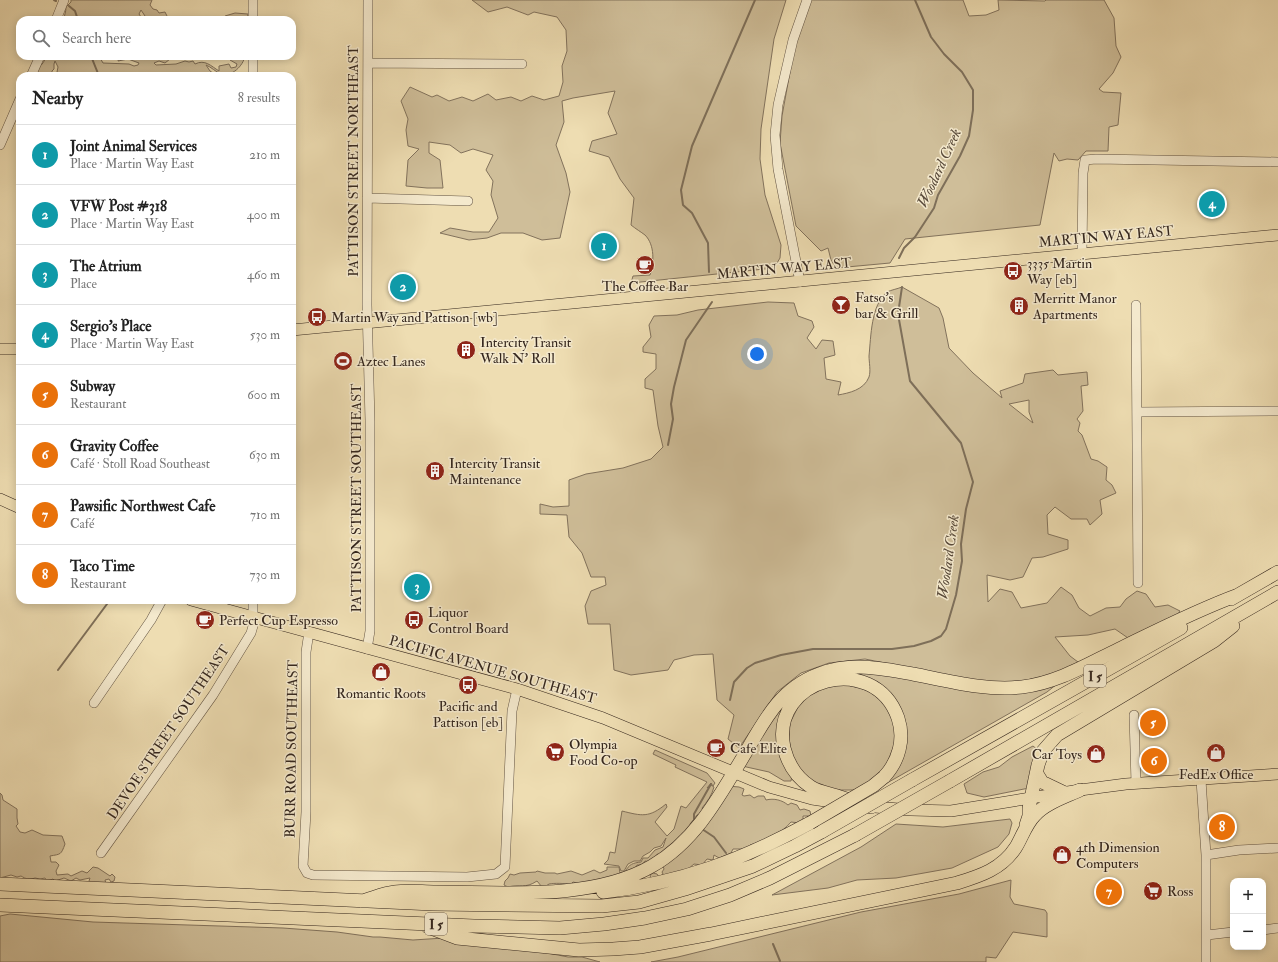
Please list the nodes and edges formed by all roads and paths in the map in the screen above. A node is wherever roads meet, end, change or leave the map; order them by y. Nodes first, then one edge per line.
1 (64, 0) edge
2 (253, 0) edge
3 (368, 0) edge
4 (807, 0) edge
5 (58, 16) edge
6 (253, 16) edge
7 (38, 60) edge
8 (253, 60) edge
9 (368, 63) junction
10 (522, 64) dead end
11 (32, 72) edge
12 (253, 72) edge
13 (16, 109) edge
14 (0, 144) edge
15 (1278, 162) edge
16 (367, 198) junction
17 (468, 201) dead end
18 (1278, 235) edge
19 (1082, 253) junction
20 (800, 282) junction
21 (1136, 305) dead end
22 (368, 322) junction
23 (296, 330) edge
24 (0, 349) edge
25 (16, 349) edge
26 (1278, 411) edge
27 (1137, 412) junction
28 (0, 499) edge
29 (16, 506) edge
30 (1278, 572) edge
31 (1138, 583) dead end
32 (1278, 592) edge
33 (1238, 594) junction
34 (1265, 600) junction
35 (160, 604) edge
36 (206, 604) edge
37 (253, 604) edge
38 (253, 617) junction
39 (309, 632) junction
40 (367, 649) junction
41 (517, 689) junction
42 (94, 703) dead end
43 (1134, 715) dead end
44 (733, 772) junction
45 (1037, 774) junction
46 (1278, 774) edge
47 (1201, 780) junction
48 (1136, 783) junction
49 (1080, 790) junction
50 (1065, 793) junction
51 (1031, 798) junction
52 (872, 807) junction
53 (1024, 832) junction
54 (1278, 848) edge
55 (101, 853) dead end
56 (1206, 855) junction
57 (0, 884) edge
58 (559, 892) junction
59 (362, 901) junction
60 (0, 905) edge
61 (413, 922) junction
62 (1278, 928) edge
63 (1266, 930) edge
64 (1230, 932) edge
65 (1207, 935) junction
66 (1206, 962) edge

1 - 5 street
2 - 6 street
3 - 9 street, PATTISON STREET NORTHEAST
4 - 20 street
7 - 11 street
8 - 12 street
9 - 10 street
9 - 16 street, PATTISON STREET NORTHEAST
13 - 14 street
15 - 19 street
16 - 17 street
16 - 22 street, PATTISON STREET NORTHEAST
18 - 19 main road, MARTIN WAY EAST
19 - 20 main road, MARTIN WAY EAST
20 - 22 main road, MARTIN WAY EAST
21 - 27 street
22 - 23 main road, MARTIN WAY EAST
22 - 40 street, PATTISON STREET SOUTHEAST
24 - 25 main road
26 - 27 street
27 - 31 street
28 - 29 main road
30 - 33 highway, I 5
32 - 34 highway, I 5
33 - 44 highway
33 - 59 highway, I 5, bridge
34 - 45 highway
34 - 61 highway, I 5, bridge
35 - 42 street
36 - 38 main road, PACIFIC AVENUE SOUTHEAST
37 - 38 street, DEVOE STREET SOUTHEAST
38 - 39 main road, PACIFIC AVENUE SOUTHEAST
38 - 55 street, DEVOE STREET SOUTHEAST
39 - 40 main road, PACIFIC AVENUE SOUTHEAST
39 - 41 street, BURR ROAD SOUTHEAST
40 - 41 main road, PACIFIC AVENUE SOUTHEAST
41 - 44 main road, PACIFIC AVENUE SOUTHEAST
43 - 48 street
44 - 52 main road, PACIFIC AVENUE SOUTHEAST
44 - 58 highway
45 - 50 highway
45 - 51 highway
46 - 47 main road, PACIFIC AVENUE SOUTHEAST
47 - 48 main road, PACIFIC AVENUE SOUTHEAST
47 - 56 street
48 - 49 main road, PACIFIC AVENUE SOUTHEAST
49 - 50 main road, PACIFIC AVENUE SOUTHEAST
49 - 53 highway
50 - 51 main road, PACIFIC AVENUE SOUTHEAST
51 - 52 main road, PACIFIC AVENUE SOUTHEAST
51 - 53 highway
52 - 58 highway, bridge
53 - 61 highway
54 - 56 street
56 - 65 street
57 - 59 highway, I 5
58 - 59 highway
60 - 61 highway, I 5
62 - 63 street
64 - 65 street
65 - 66 street

